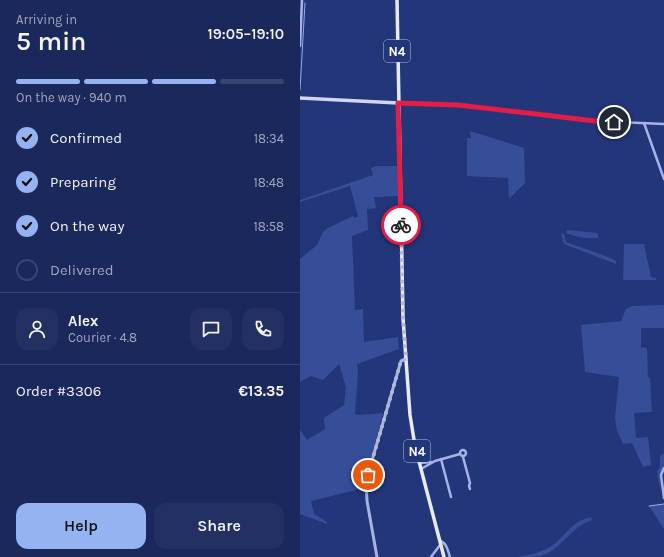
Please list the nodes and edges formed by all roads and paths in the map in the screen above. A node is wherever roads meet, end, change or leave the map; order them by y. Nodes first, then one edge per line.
1 (302, 0) edge
2 (396, 1) edge
3 (300, 46) edge
4 (300, 98) edge
5 (398, 103) junction
6 (644, 123) junction
7 (664, 124) edge
8 (664, 179) edge
9 (406, 359) junction
10 (460, 454) junction
11 (463, 457) junction
12 (441, 459) junction
13 (434, 461) junction
14 (420, 463) junction
15 (664, 468) edge
16 (421, 469) junction
17 (470, 489) dead end
18 (450, 497) dead end
19 (664, 498) edge
20 (440, 543) junction
21 (377, 557) edge
22 (431, 557) edge
23 (444, 557) edge
24 (450, 557) edge

1 - 3 street
2 - 5 main road, N4
4 - 5 main road
5 - 6 street
5 - 9 main road, N4
6 - 7 street
6 - 8 street
9 - 14 main road, N4
9 - 21 street
10 - 11 street
10 - 11 street
10 - 12 street
11 - 17 street
12 - 13 street
12 - 18 street
13 - 14 street
13 - 16 street
14 - 16 main road, N4
15 - 19 street
16 - 20 main road, N4
20 - 22 street
20 - 23 main road, N4
20 - 24 street

